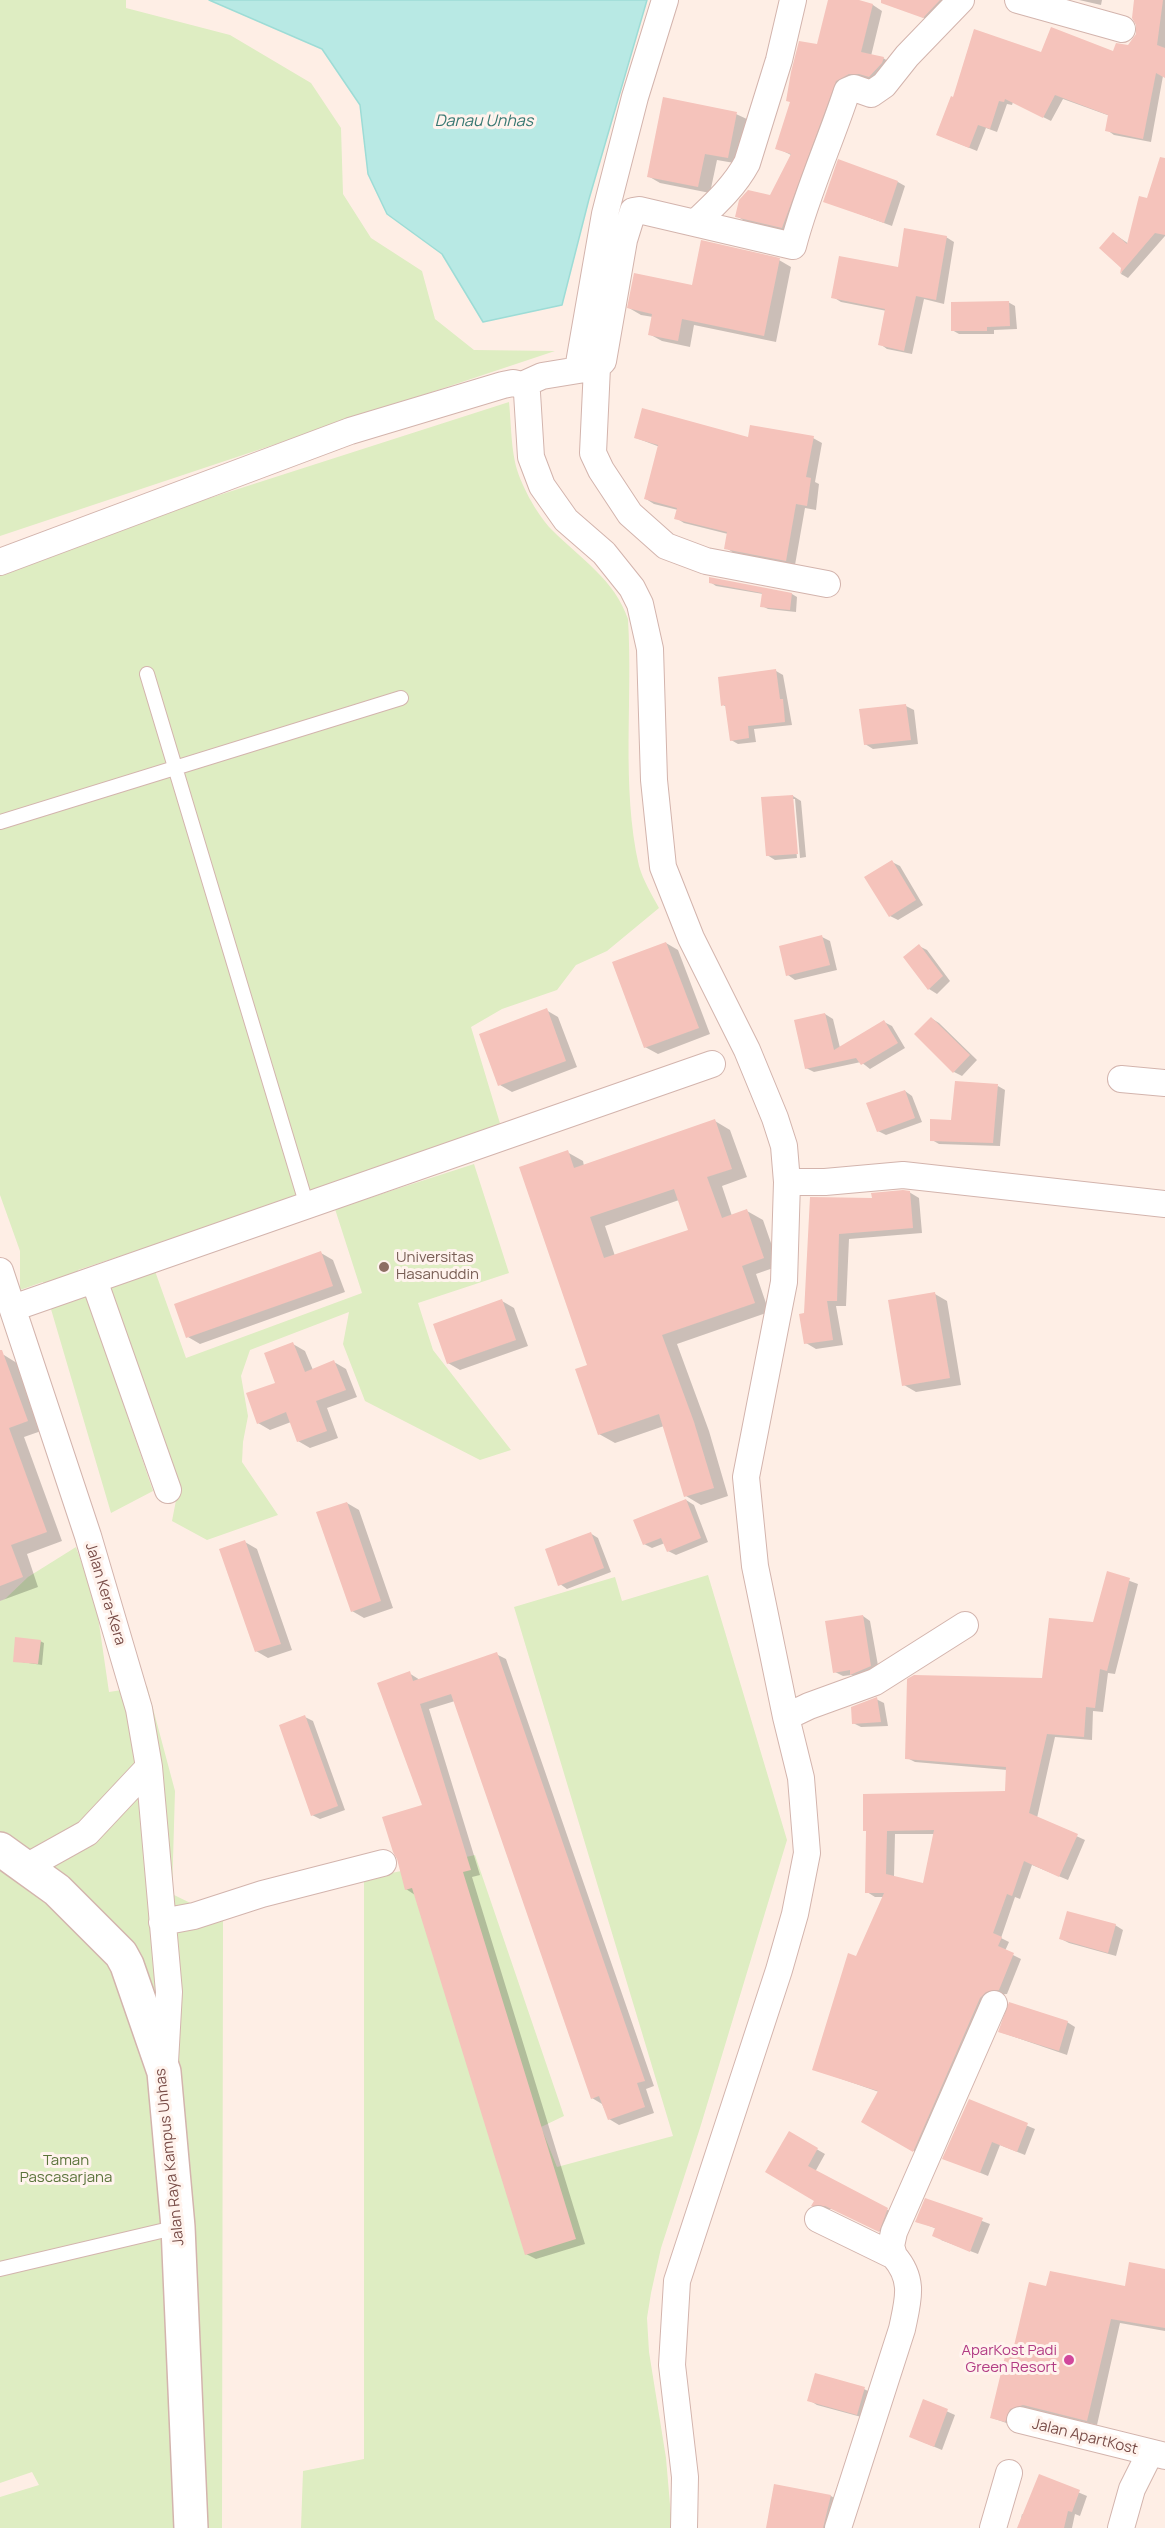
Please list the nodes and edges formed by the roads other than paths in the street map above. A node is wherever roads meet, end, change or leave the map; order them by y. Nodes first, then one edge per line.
1 (665, 0) edge
2 (793, 0) edge
3 (961, 0) edge
4 (1018, 0) edge
5 (1122, 29) dead end
6 (695, 223) junction
7 (559, 374) junction
8 (0, 562) edge
9 (827, 584) dead end
10 (147, 674) dead end
11 (401, 698) dead end
12 (175, 768) junction
13 (0, 822) edge
14 (712, 1064) dead end
15 (1121, 1078) dead end
16 (1165, 1083) edge
17 (805, 1182) junction
18 (1165, 1204) edge
19 (307, 1206) junction
20 (0, 1271) edge
21 (94, 1280) junction
22 (13, 1308) junction
23 (168, 1490) dead end
24 (965, 1625) dead end
25 (786, 1717) junction
26 (148, 1767) junction
27 (13, 1858) edge
28 (383, 1863) dead end
29 (162, 1922) junction
30 (994, 2004) dead end
31 (164, 2072) junction
32 (818, 2219) dead end
33 (178, 2227) junction
34 (894, 2256) junction
35 (0, 2269) edge
36 (1020, 2420) dead end
37 (1157, 2454) edge
38 (1009, 2473) dead end
39 (191, 2528) edge
40 (684, 2528) edge
41 (838, 2528) edge
42 (993, 2528) edge
43 (1121, 2528) edge

1 - 7 street
2 - 6 street
3 - 6 street
4 - 5 street
6 - 7 street
7 - 8 street
7 - 9 street
7 - 17 street
10 - 12 lane
11 - 12 lane
12 - 13 lane
12 - 19 lane
14 - 19 street
15 - 16 street
17 - 18 street
17 - 25 street
19 - 21 street
20 - 22 street, Jalan Kera-Kera
21 - 22 street
21 - 23 street
22 - 26 street, Jalan Kera-Kera
24 - 25 street
25 - 40 street
26 - 27 street
26 - 29 street, Jalan Kera-Kera
27 - 31 street, Jalan Raya Kampus Unhas
28 - 29 street
29 - 31 street, Jalan Kera-Kera
30 - 34 street
31 - 33 street, Jalan Raya Kampus Unhas
32 - 34 street
33 - 35 lane
33 - 39 street, Jalan Raya Kampus Unhas
34 - 41 street
36 - 37 street, Jalan ApartKost
37 - 43 street
38 - 42 street

